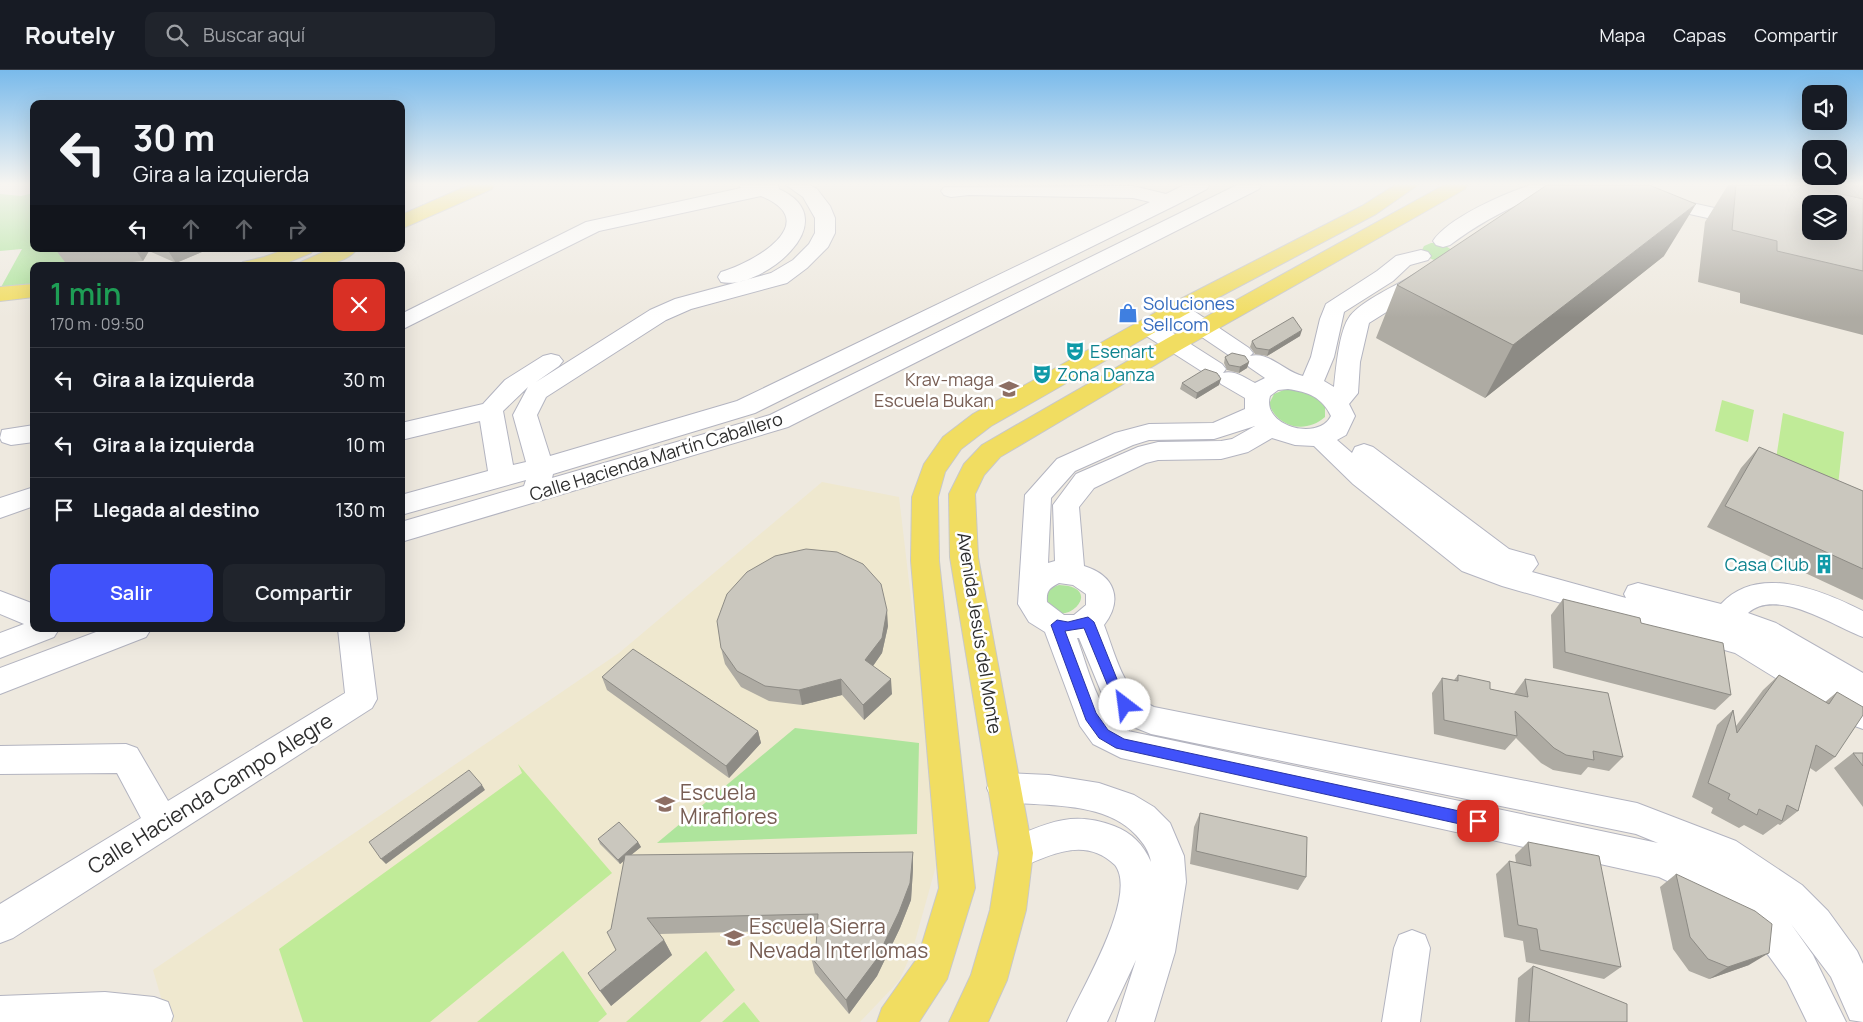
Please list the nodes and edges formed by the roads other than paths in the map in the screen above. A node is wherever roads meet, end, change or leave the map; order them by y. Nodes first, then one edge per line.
1 (586, 229) edge
2 (794, 229) edge
3 (825, 229) edge
4 (1109, 229) edge
5 (1163, 229) edge
6 (1316, 229) edge
7 (1379, 229) edge
8 (1458, 229) edge
9 (1444, 241) junction
10 (1464, 250) edge
11 (296, 252) edge
12 (340, 252) edge
13 (1431, 261) junction
14 (272, 262) edge
15 (317, 262) edge
16 (30, 290) edge
17 (0, 294) edge
18 (30, 307) edge
19 (0, 310) edge
20 (1177, 310) junction
21 (405, 321) edge
22 (1148, 327) junction
23 (1204, 328) junction
24 (1174, 344) junction
25 (1299, 383) junction
26 (490, 410) junction
27 (1263, 412) junction
28 (1331, 423) junction
29 (405, 431) edge
30 (541, 468) junction
31 (502, 476) junction
32 (30, 497) edge
33 (405, 503) edge
34 (0, 508) edge
35 (448, 518) junction
36 (405, 531) edge
37 (1070, 572) junction
38 (1033, 586) junction
39 (0, 602) edge
40 (30, 614) edge
41 (1727, 618) junction
42 (1072, 623) junction
43 (1863, 625) edge
44 (36, 632) edge
45 (128, 632) edge
46 (353, 632) edge
47 (0, 646) edge
48 (0, 681) edge
49 (1863, 689) edge
50 (1863, 715) edge
51 (0, 760) edge
52 (1004, 788) junction
53 (162, 823) junction
54 (1016, 854) junction
55 (0, 925) edge
56 (1412, 948) dead end
57 (1863, 1007) edge
58 (0, 1015) edge
59 (154, 1016) dead end
60 (896, 1022) edge
61 (968, 1022) edge
62 (1086, 1022) edge
63 (1135, 1022) edge
64 (1401, 1022) edge
65 (1827, 1022) edge

1 - 21 street
2 - 26 street
3 - 30 street
4 - 30 street, Calle Hacienda Martín Caballero
5 - 35 street, Calle Hacienda Martín Caballero
6 - 20 main road
7 - 23 main road, Avenida Jesús del Monte
8 - 9 street
9 - 10 street
9 - 13 street
11 - 14 main road
12 - 15 main road
13 - 25 street
13 - 28 street
16 - 17 main road
18 - 19 main road
20 - 22 main road
20 - 23 street
22 - 24 street
22 - 60 main road
23 - 24 main road, Avenida Jesús del Monte
23 - 25 street
24 - 27 street
24 - 52 main road, Avenida Jesús del Monte
25 - 27 street
25 - 28 street
26 - 29 street
26 - 31 street
27 - 28 street
27 - 37 street
27 - 38 street
28 - 41 street
28 - 50 street
30 - 31 street, Calle Hacienda Martín Caballero
30 - 35 street
31 - 33 street, Calle Hacienda Martín Caballero
32 - 34 street
35 - 36 street, Calle Hacienda Martín Caballero
37 - 38 street
37 - 42 street
38 - 42 street
39 - 40 street
41 - 43 street
41 - 49 street
42 - 57 street
42 - 65 street
44 - 47 street
45 - 48 street
46 - 53 street, Calle Hacienda Campo Alegre
51 - 53 street
52 - 54 main road, Avenida Jesús del Monte
52 - 63 street
53 - 55 street, Calle Hacienda Campo Alegre
54 - 61 main road, Avenida Jesús del Monte
54 - 62 street
56 - 64 street
58 - 59 street

